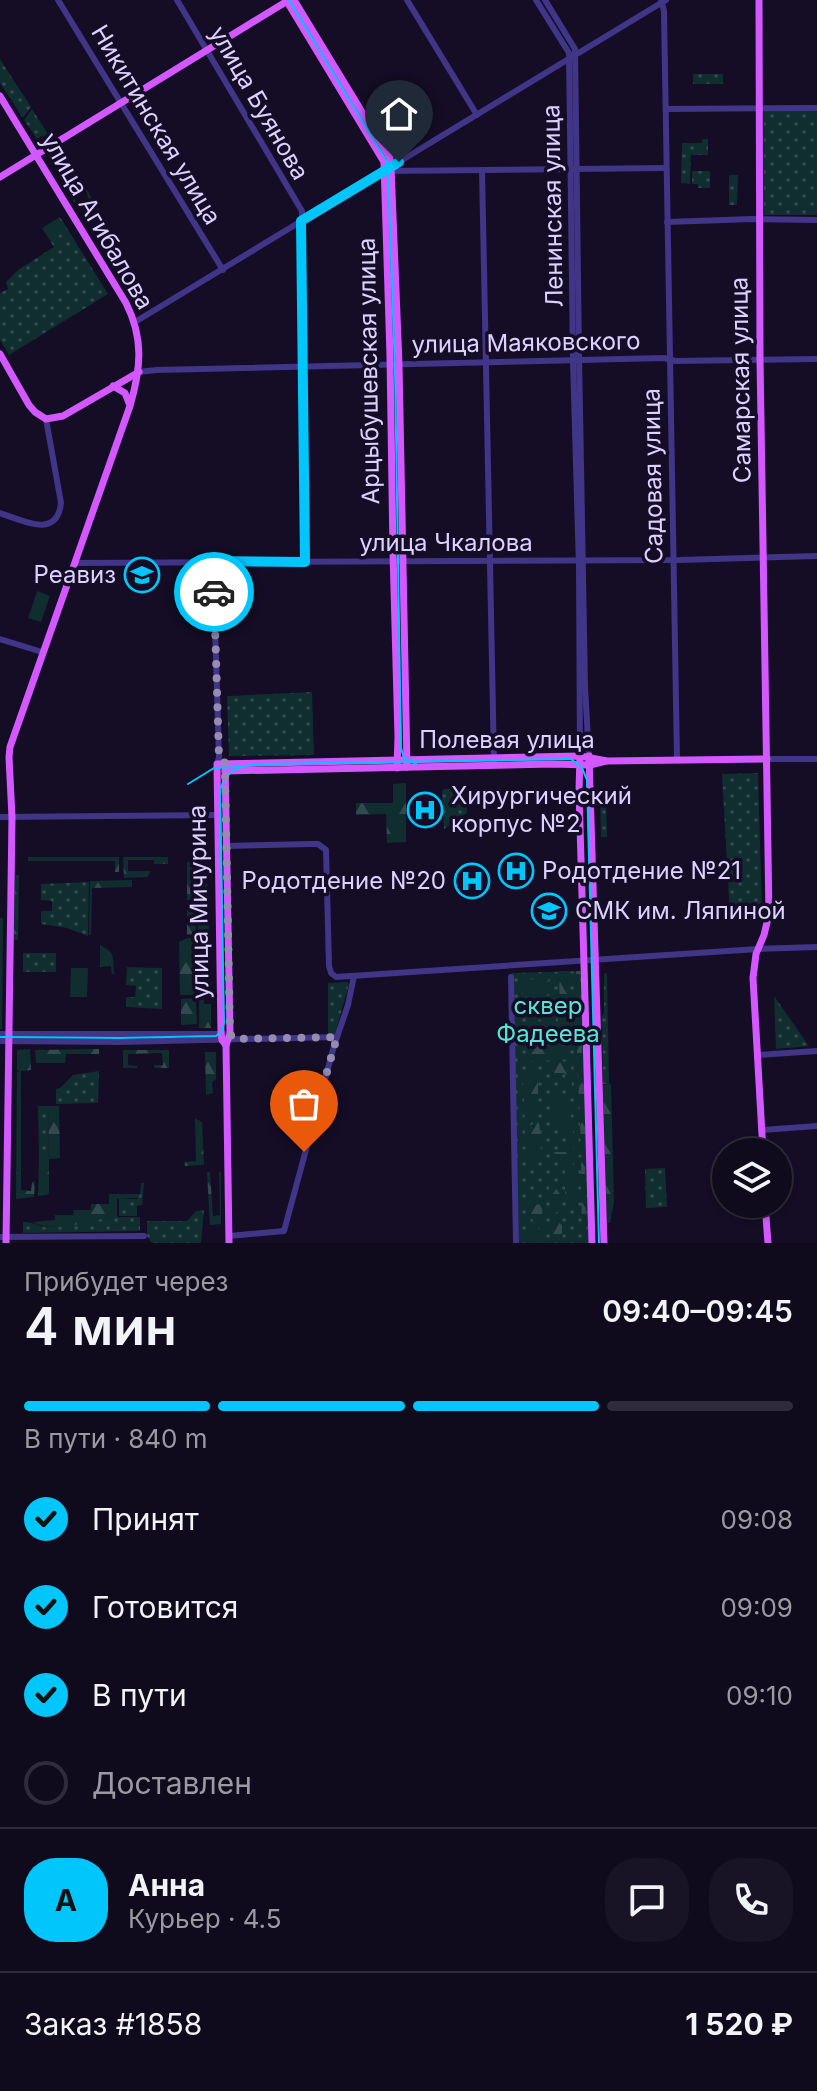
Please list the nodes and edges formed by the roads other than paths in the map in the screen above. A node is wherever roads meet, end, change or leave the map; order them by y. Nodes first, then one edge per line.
1 (58, 0) edge
2 (177, 0) edge
3 (289, 0) edge
4 (407, 0) edge
5 (536, 0) edge
6 (545, 0) edge
7 (759, 0) edge
8 (663, 1) edge
9 (208, 49) junction
10 (571, 58) junction
11 (0, 96) edge
12 (121, 102) junction
13 (759, 108) junction
14 (817, 108) edge
15 (666, 109) junction
16 (477, 115) junction
17 (35, 155) junction
18 (666, 168) junction
19 (573, 169) junction
20 (389, 170) junction
21 (482, 170) junction
22 (0, 177) edge
23 (759, 219) junction
24 (817, 220) edge
25 (301, 221) junction
26 (667, 222) junction
27 (223, 270) junction
28 (135, 322) junction
29 (0, 354) edge
30 (669, 358) junction
31 (760, 359) junction
32 (817, 359) edge
33 (576, 360) junction
34 (487, 362) junction
35 (395, 364) junction
36 (303, 365) junction
37 (139, 372) junction
38 (113, 386) junction
39 (130, 406) junction
40 (46, 419) junction
41 (0, 513) edge
42 (817, 556) edge
43 (763, 558) junction
44 (403, 560) junction
45 (581, 560) junction
46 (673, 560) junction
47 (213, 561) junction
48 (393, 561) junction
49 (488, 561) junction
50 (305, 562) junction
51 (75, 563) junction
52 (0, 639) edge
53 (42, 652) junction
54 (677, 759) junction
55 (767, 759) junction
56 (817, 759) edge
57 (580, 761) junction
58 (590, 761) junction
59 (407, 763) junction
60 (494, 763) junction
61 (221, 764) junction
62 (397, 764) junction
63 (217, 815) junction
64 (0, 817) edge
65 (12, 817) junction
66 (225, 846) junction
67 (817, 947) edge
68 (758, 949) junction
69 (596, 960) junction
70 (584, 961) junction
71 (354, 976) junction
72 (511, 977) dead end
73 (337, 1037) junction
74 (4, 1038) edge
75 (227, 1038) junction
76 (817, 1051) edge
77 (757, 1055) junction
78 (817, 1126) edge
79 (761, 1130) junction
80 (762, 1138) edge
81 (766, 1218) edge
82 (144, 1236) dead end
83 (4, 1239) edge
84 (229, 1240) edge
85 (218, 1243) edge
86 (516, 1243) edge
87 (592, 1243) edge
88 (604, 1243) edge
89 (768, 1243) edge

1 - 12 street, Никитинская улица
2 - 9 street, улица Буянова
3 - 9 main road
3 - 20 main road, Арцыбушевская улица
4 - 16 street
5 - 10 street, Ленинская улица
6 - 10 street, Ленинская улица
7 - 13 main road, Самарская улица
8 - 10 street
8 - 15 street, Садовая улица
9 - 12 main road
9 - 25 street, улица Буянова
10 - 16 street
10 - 19 street, Ленинская улица
11 - 17 main road, улица Агибалова
12 - 17 main road
12 - 27 street, Никитинская улица
13 - 14 street
13 - 15 street
13 - 23 main road, Самарская улица
15 - 18 street, Садовая улица
16 - 20 street
17 - 22 main road
17 - 28 main road, улица Агибалова
18 - 19 street
18 - 26 street, Садовая улица
19 - 21 street
19 - 33 street, Ленинская улица
20 - 21 street
20 - 25 street
20 - 35 main road, Арцыбушевская улица
21 - 34 street
23 - 24 street
23 - 26 street
23 - 31 main road, Самарская улица
25 - 27 street
25 - 36 street, улица Буянова
26 - 30 street, Садовая улица
27 - 28 street
28 - 37 main road, улица Агибалова
29 - 40 main road
30 - 31 street, улица Маяковского
30 - 33 street, улица Маяковского
30 - 46 street, Садовая улица
31 - 32 street, улица Маяковского
31 - 43 main road, Самарская улица
33 - 34 street, улица Маяковского
33 - 45 street, Ленинская улица
34 - 35 street, улица Маяковского
34 - 49 street
35 - 36 street, улица Маяковского
35 - 44 main road, Арцыбушевская улица
35 - 48 main road, Арцыбушевская улица
36 - 37 street, улица Маяковского
36 - 50 street, улица Буянова
37 - 38 main road
37 - 39 main road, улица Агибалова
38 - 39 main road
38 - 40 main road
39 - 51 main road, улица Агибалова
40 - 41 street
42 - 43 street, улица Чкалова
43 - 46 street, улица Чкалова
43 - 55 main road, Самарская улица
44 - 48 street, улица Чкалова
44 - 49 street, улица Чкалова
44 - 59 main road, Арцыбушевская улица
45 - 46 street, улица Чкалова
45 - 49 street, улица Чкалова
45 - 57 street, Ленинская улица
45 - 58 street, Ленинская улица
46 - 54 street, Садовая улица
47 - 50 street, улица Чкалова
47 - 51 street, улица Чкалова
47 - 61 street, улица Мичурина
48 - 50 street, улица Чкалова
48 - 62 main road, Арцыбушевская улица
49 - 60 street
51 - 53 main road, улица Агибалова
52 - 53 street
53 - 65 main road, улица Агибалова
54 - 55 main road, Полевая улица
54 - 58 main road, Полевая улица
55 - 56 street
55 - 68 main road, Самарская улица
57 - 58 main road, Полевая улица
57 - 60 main road, Полевая улица
57 - 70 main road
58 - 69 main road
59 - 60 main road, Полевая улица
59 - 62 main road, Полевая улица
61 - 62 main road, Полевая улица
61 - 63 main road, улица Мичурина
61 - 66 main road, улица Мичурина
63 - 65 street
63 - 75 main road, улица Мичурина
64 - 65 street
65 - 74 main road, улица Агибалова
66 - 71 street
66 - 75 main road, улица Мичурина
67 - 68 street
68 - 69 street
68 - 77 main road, Самарская улица
69 - 70 street
69 - 88 main road
70 - 71 street
70 - 87 main road
71 - 73 street
72 - 86 street
73 - 75 street
73 - 84 street
74 - 75 street
74 - 83 main road, улица Агибалова
75 - 84 main road, улица Мичурина
76 - 77 street
77 - 79 main road, Самарская улица
78 - 79 street
79 - 80 main road, Самарская улица
81 - 89 main road
82 - 83 street
84 - 85 main road

